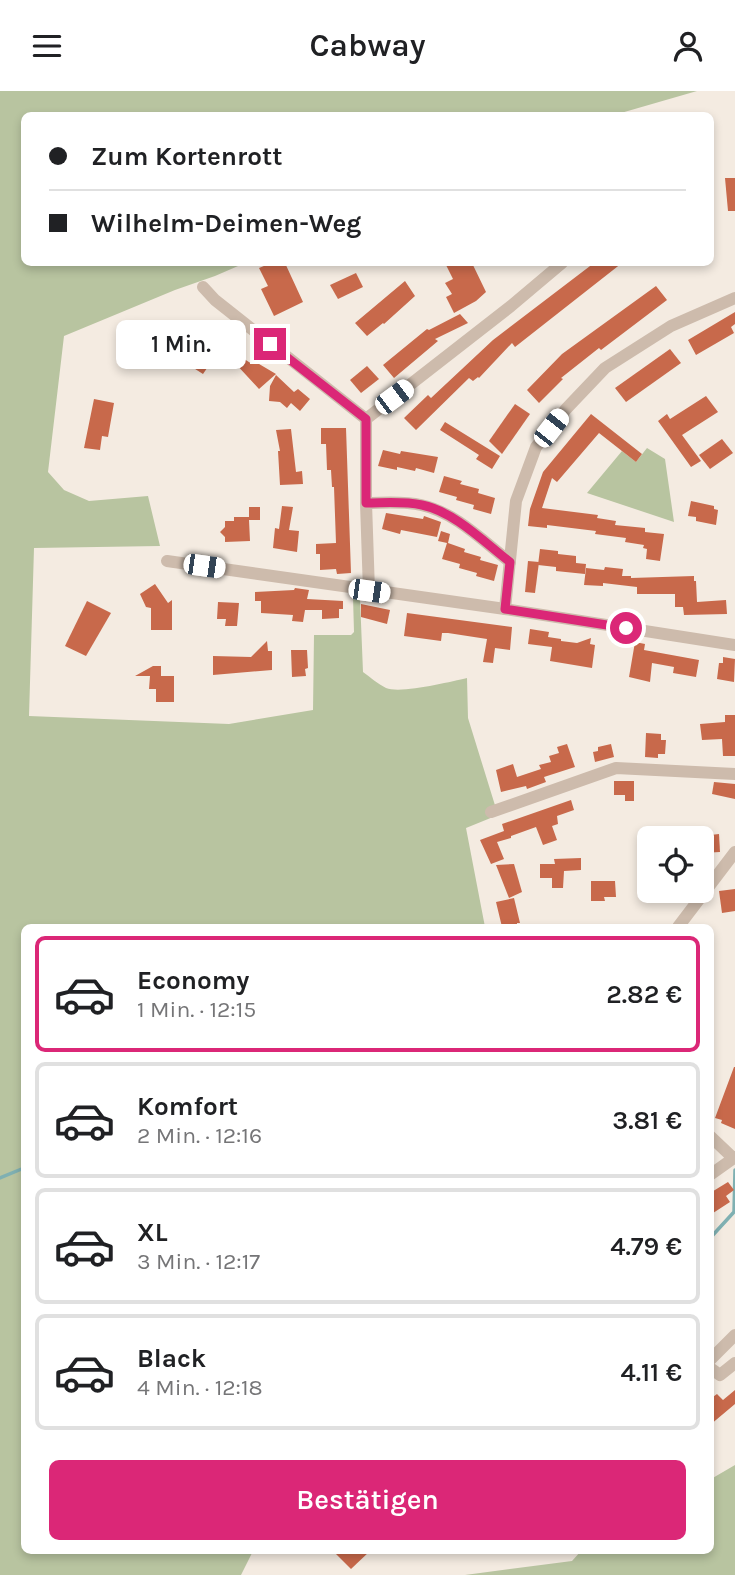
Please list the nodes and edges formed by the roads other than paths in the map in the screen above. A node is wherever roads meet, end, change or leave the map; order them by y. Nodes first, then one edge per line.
1 (558, 266) edge
2 (203, 287) dead end
3 (735, 298) edge
4 (366, 419) junction
5 (366, 503) junction
6 (167, 561) dead end
7 (510, 562) junction
8 (369, 591) junction
9 (505, 609) junction
10 (735, 645) edge
11 (735, 773) edge
12 (491, 812) dead end
13 (735, 852) edge
14 (680, 924) edge
15 (714, 1140) edge
16 (734, 1158) edge
17 (714, 1172) edge
18 (735, 1335) edge
19 (714, 1356) edge
20 (735, 1363) edge
21 (714, 1371) edge

1 - 4 street
2 - 4 street
3 - 7 street
4 - 5 street
5 - 7 street
5 - 8 street
6 - 8 street
7 - 9 street
8 - 9 street
9 - 10 street
11 - 12 street
13 - 14 street
15 - 16 street
16 - 17 street
18 - 19 street
20 - 21 street

